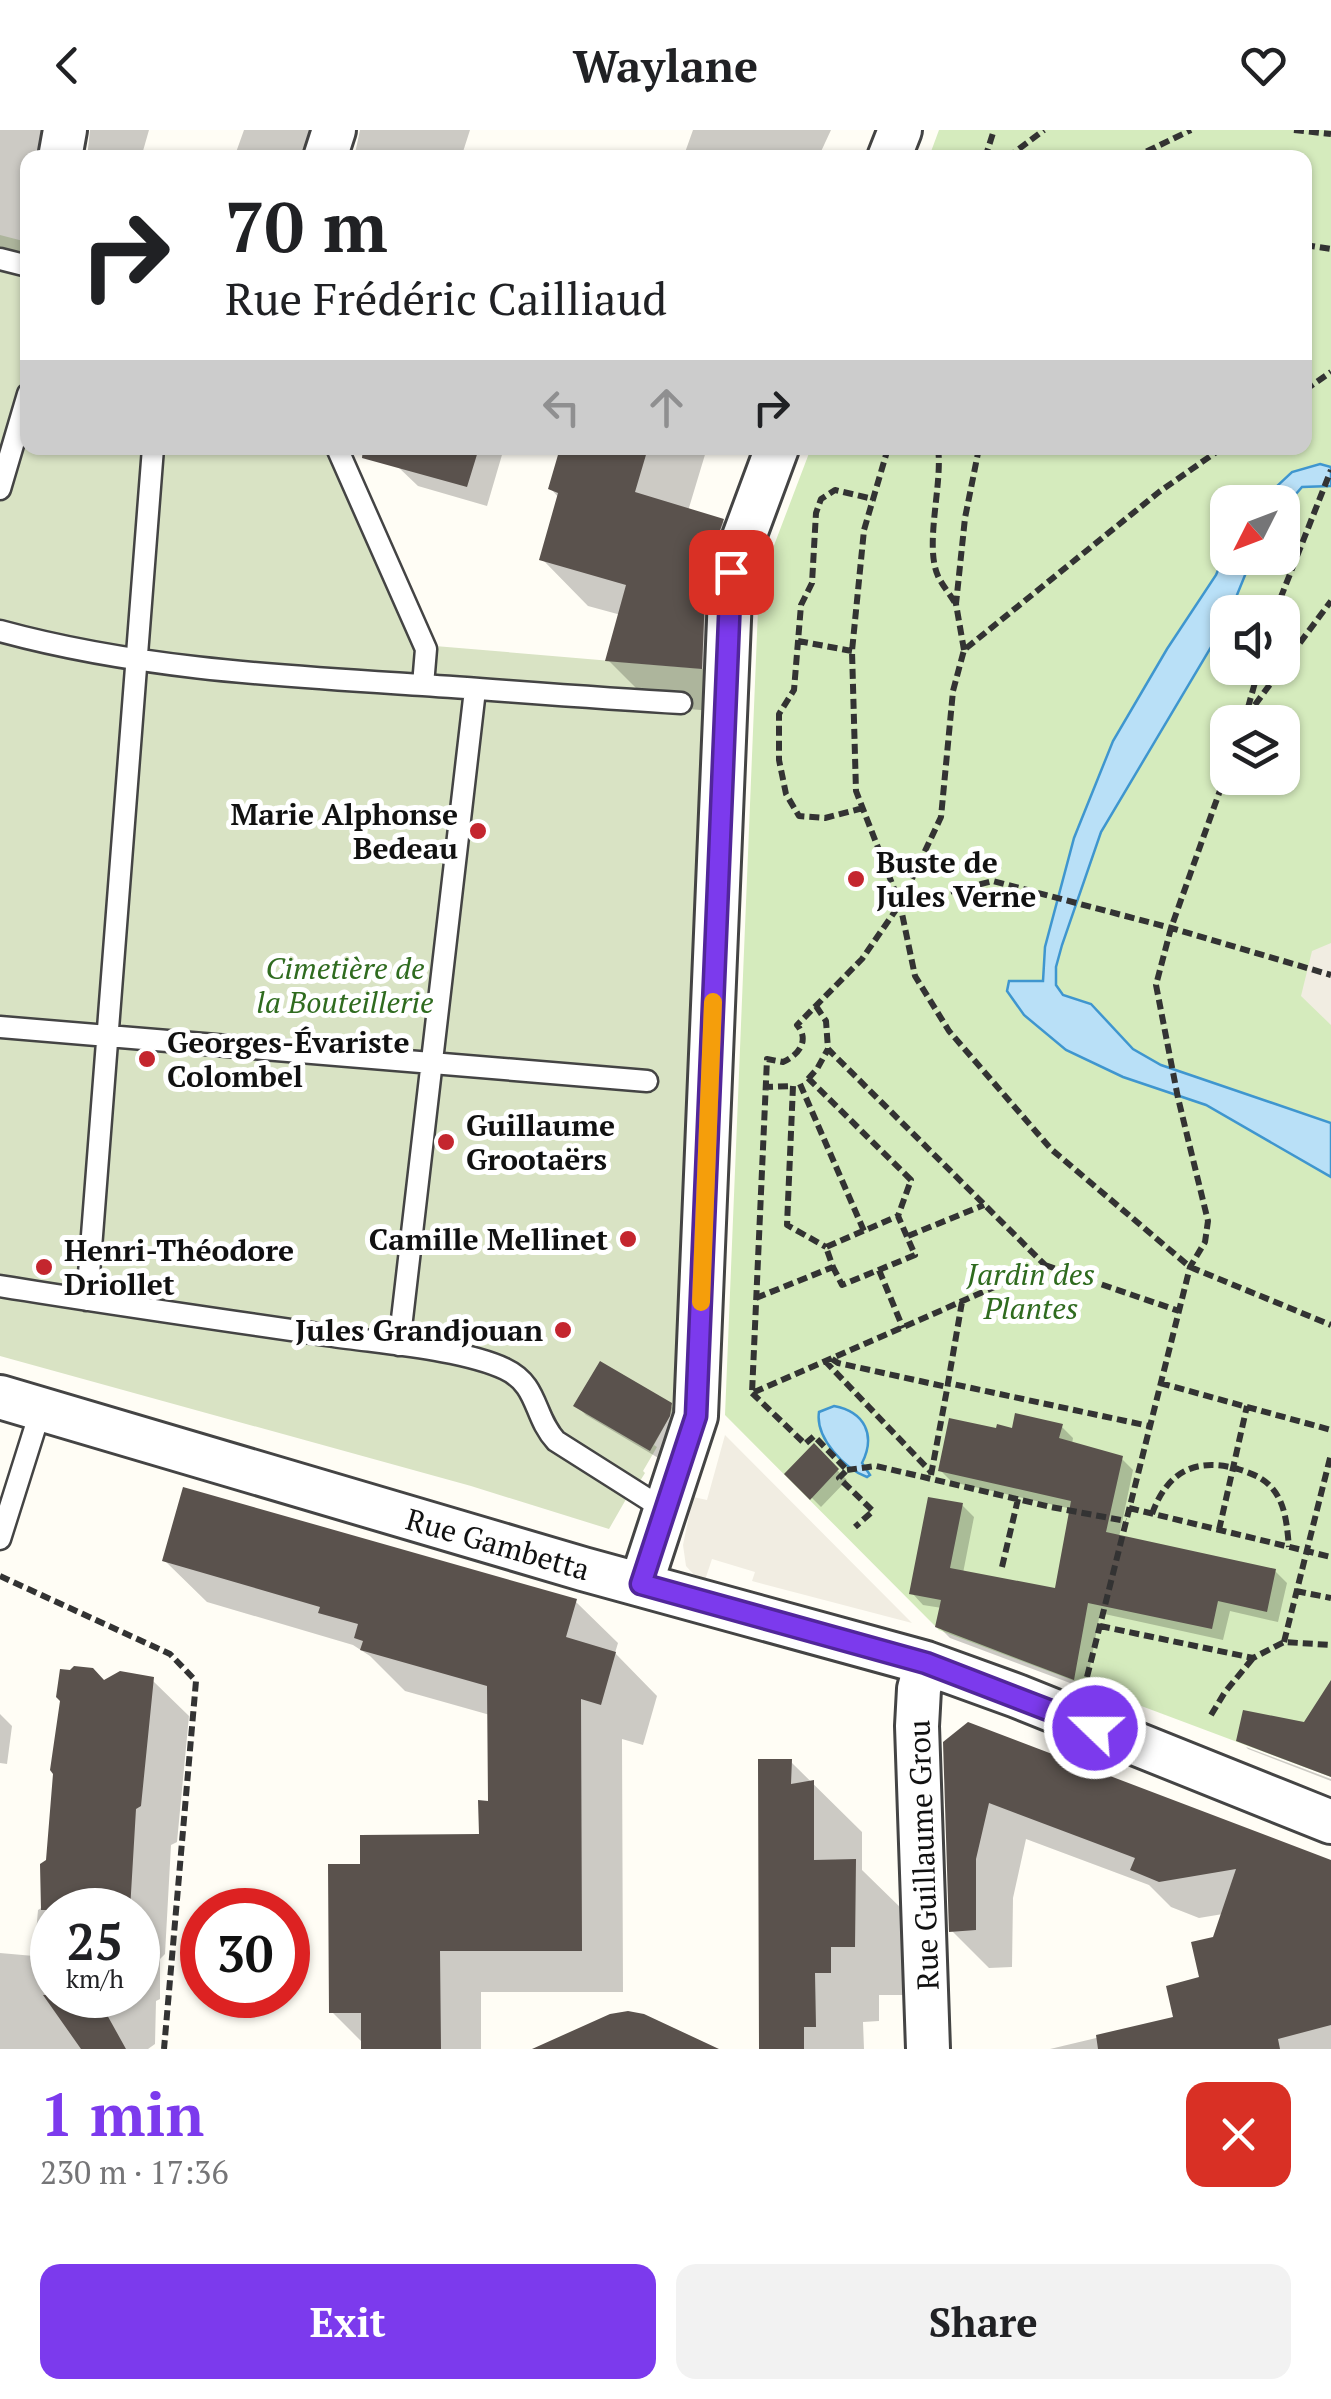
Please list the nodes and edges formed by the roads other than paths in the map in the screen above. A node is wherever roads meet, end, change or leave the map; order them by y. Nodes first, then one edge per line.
1 (20, 421) edge
2 (153, 455) edge
3 (340, 455) edge
4 (774, 455) edge
5 (0, 489) edge
6 (0, 632) edge
7 (138, 661) junction
8 (423, 686) junction
9 (476, 690) junction
10 (682, 704) dead end
11 (0, 1027) edge
12 (109, 1036) junction
13 (430, 1062) junction
14 (647, 1082) dead end
15 (0, 1286) edge
16 (87, 1300) junction
17 (398, 1345) junction
18 (0, 1397) edge
19 (41, 1410) junction
20 (665, 1510) junction
21 (0, 1539) edge
22 (641, 1584) junction
23 (926, 1663) junction
24 (1331, 1822) edge
25 (928, 2049) edge

1 - 5 lane
2 - 7 lane
3 - 8 lane
4 - 20 street
6 - 7 lane
7 - 8 lane
7 - 12 lane
8 - 9 lane
9 - 10 lane
9 - 13 lane
11 - 12 lane
12 - 13 lane
12 - 16 lane
13 - 14 lane
13 - 17 lane
15 - 16 lane
16 - 17 lane
17 - 20 lane
18 - 19 street, Rue Gambetta
19 - 21 lane
19 - 22 street, Rue Gambetta
20 - 22 street
22 - 23 street, Rue Gambetta
23 - 24 street, Rue Gambetta
23 - 25 street, Rue Guillaume Grou

